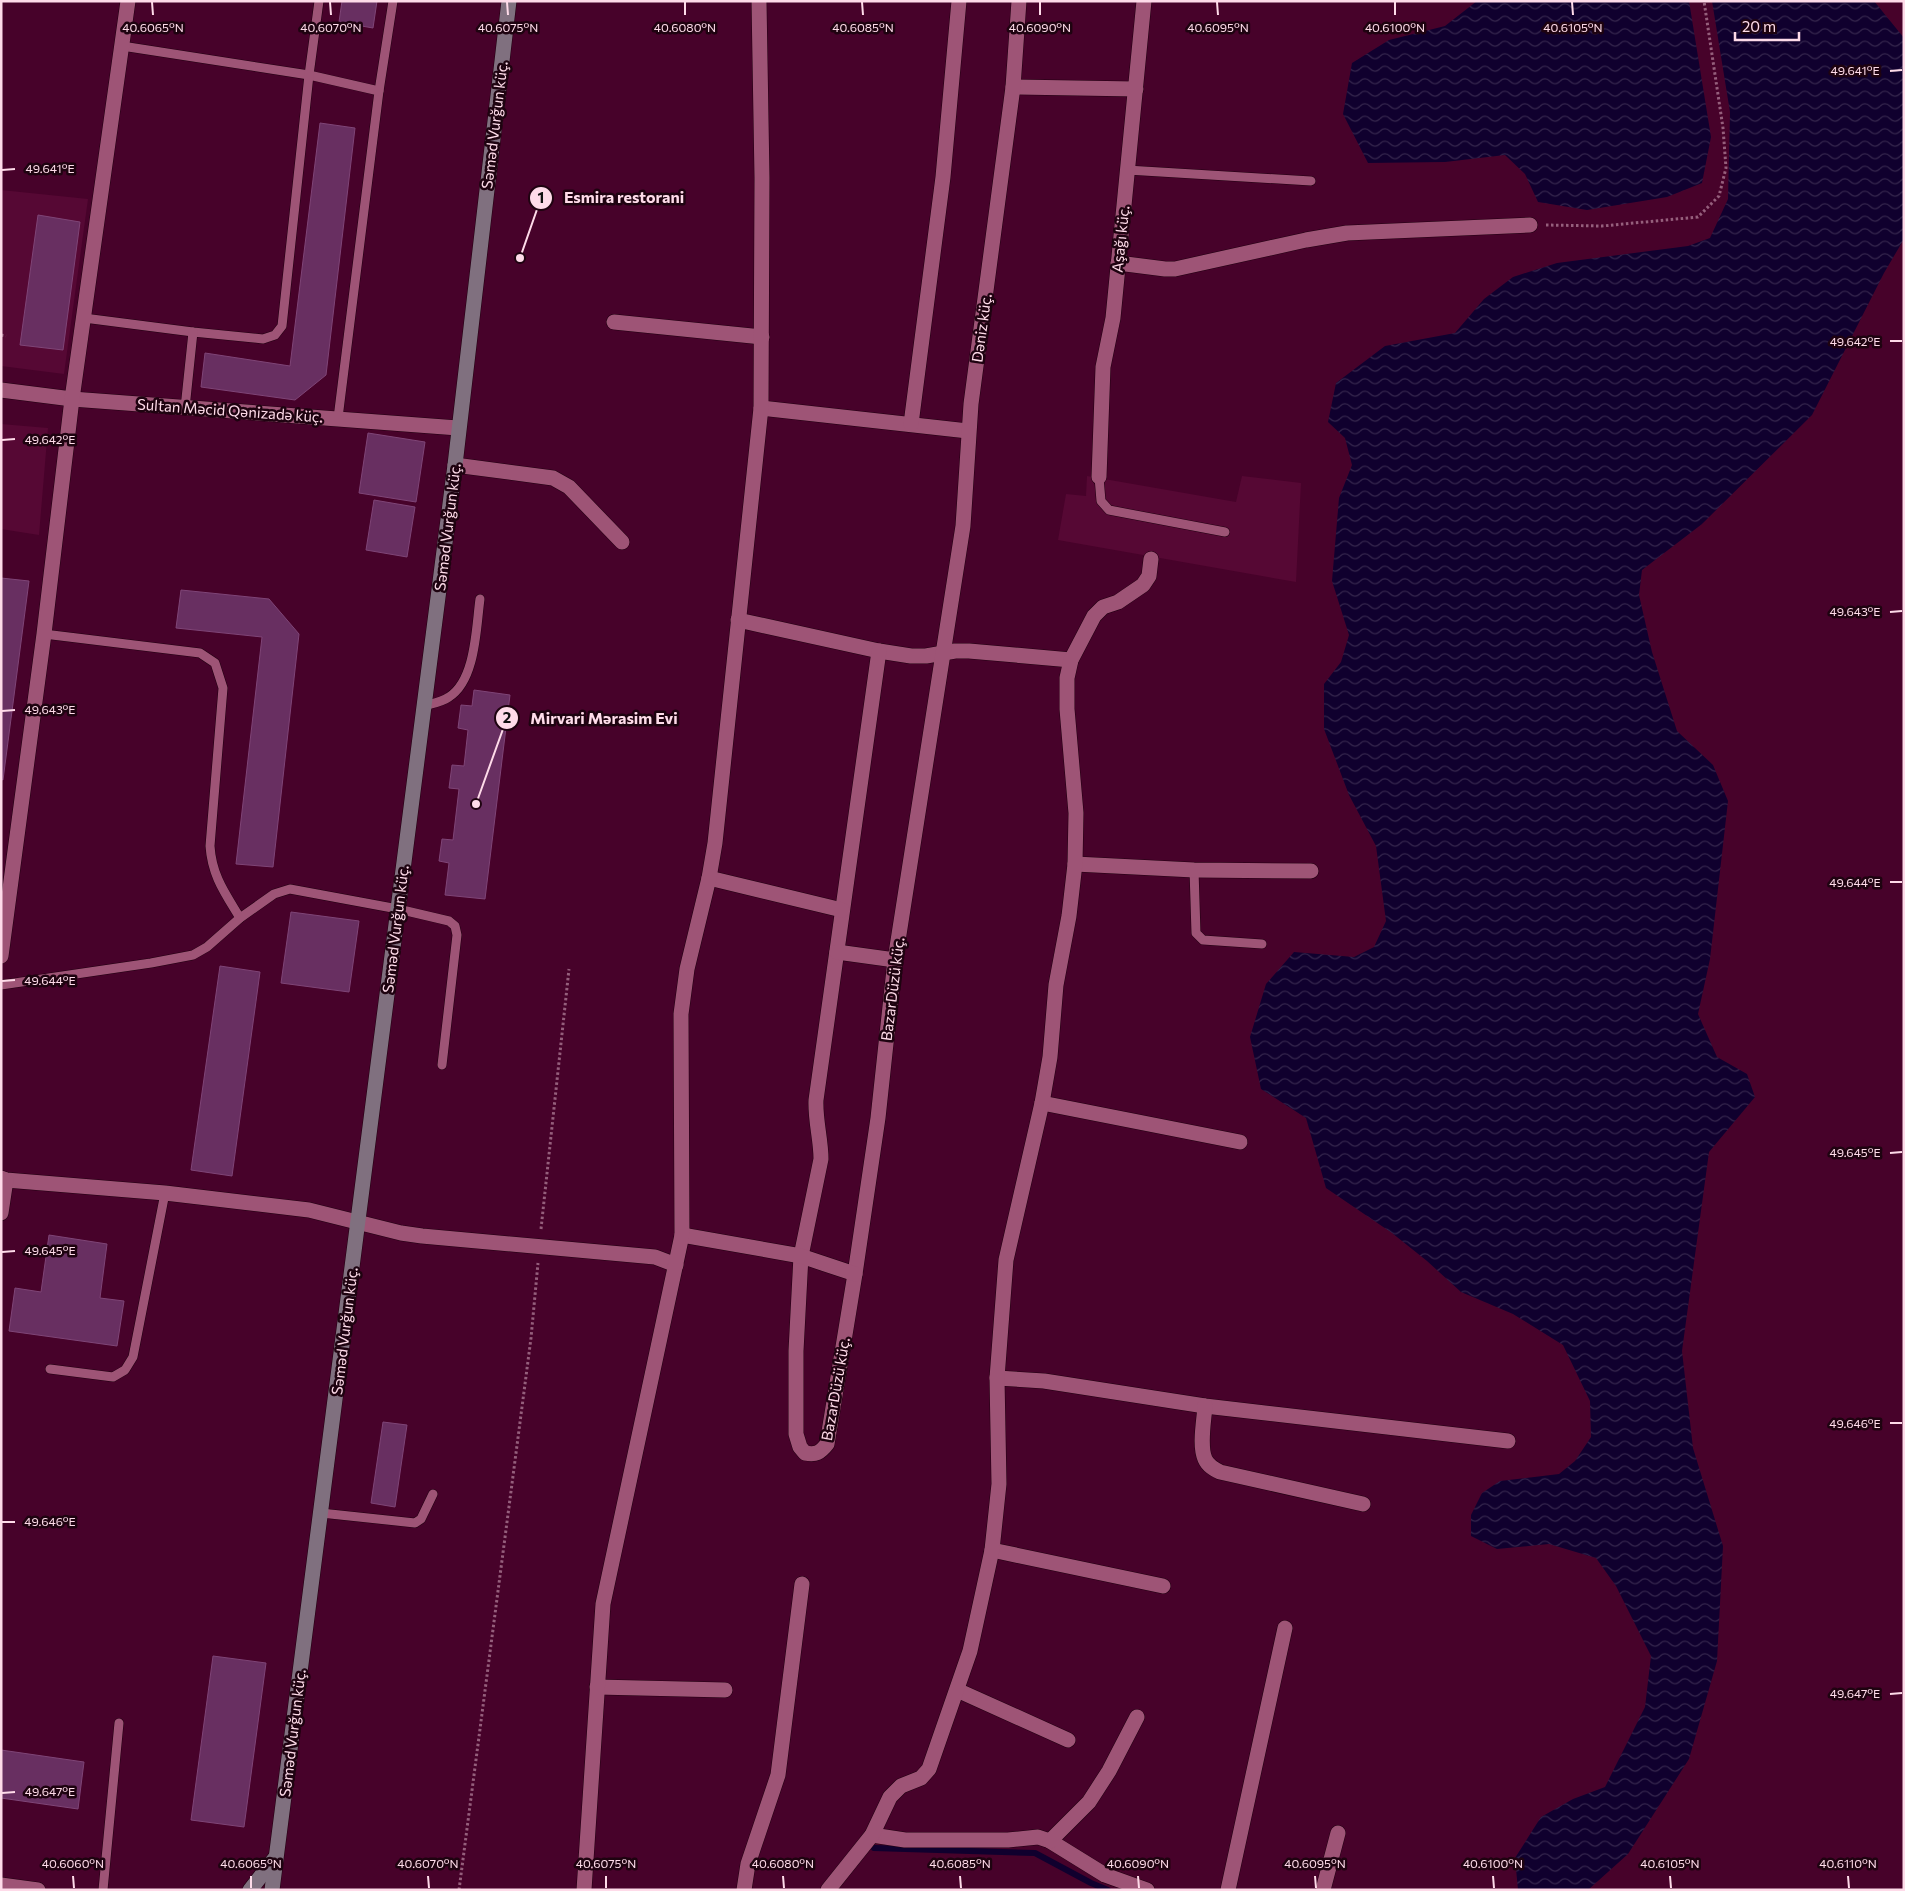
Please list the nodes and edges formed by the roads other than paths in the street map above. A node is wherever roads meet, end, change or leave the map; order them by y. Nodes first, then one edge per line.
1 (128, 1) edge
2 (319, 1) edge
3 (393, 1) edge
4 (509, 1) edge
5 (759, 1) edge
6 (959, 1) edge
7 (1019, 1) edge
8 (1144, 1) edge
9 (122, 46) junction
10 (309, 75) junction
11 (1013, 87) junction
12 (1136, 89) junction
13 (379, 91) junction
14 (1127, 170) junction
15 (1311, 180) dead end
16 (1530, 224) road end
17 (1118, 263) junction
18 (84, 318) junction
19 (614, 322) dead end
20 (193, 332) junction
21 (762, 337) junction
22 (1, 390) edge
23 (72, 399) junction
24 (185, 408) junction
25 (761, 408) junction
26 (338, 418) junction
27 (911, 424) junction
28 (458, 428) junction
29 (968, 431) junction
30 (455, 465) junction
31 (1099, 477) joint
32 (1225, 532) dead end
33 (622, 542) dead end
34 (1151, 559) dead end
35 (480, 599) dead end
36 (738, 620) junction
37 (44, 634) junction
38 (879, 651) junction
39 (942, 654) junction
40 (1071, 660) junction
41 (424, 706) junction
42 (1075, 864) junction
43 (1194, 870) junction
44 (1311, 872) dead end
45 (709, 878) junction
46 (398, 909) junction
47 (842, 910) junction
48 (240, 918) junction
49 (1262, 944) dead end
50 (837, 952) junction
51 (1, 956) edge
52 (895, 960) junction
53 (1, 986) edge
54 (442, 1065) dead end
55 (1042, 1103) junction
56 (1240, 1142) dead end
57 (4, 1179) edge
58 (165, 1193) junction
59 (1, 1213) edge
60 (358, 1222) junction
61 (682, 1235) junction
62 (801, 1256) junction
63 (676, 1265) junction
64 (855, 1274) junction
65 (50, 1369) dead end
66 (997, 1378) junction
67 (1205, 1406) junction
68 (1508, 1441) dead end
69 (433, 1494) dead end
70 (1363, 1504) dead end
71 (321, 1513) junction
72 (992, 1550) junction
73 (802, 1584) dead end
74 (1163, 1586) dead end
75 (1285, 1628) dead end
76 (597, 1687) junction
77 (725, 1690) dead end
78 (957, 1690) junction
79 (1137, 1717) dead end
80 (119, 1723) dead end
81 (1068, 1740) dead end
82 (1338, 1832) dead end
83 (872, 1835) junction
84 (1050, 1842) junction
85 (276, 1856) junction
86 (1, 1885) edge
87 (38, 1890) edge
88 (103, 1890) edge
89 (250, 1890) edge
90 (272, 1890) edge
91 (584, 1890) edge
92 (744, 1890) edge
93 (828, 1890) edge
94 (1147, 1890) edge
95 (1228, 1890) edge
96 (1323, 1890) edge

1 - 9 street
2 - 10 lane
3 - 13 lane
4 - 28 main road, Səməd Vurğun küç.
5 - 21 street
6 - 27 street
7 - 11 street, Dəniz küç.
8 - 12 street, Aşağı küç.
9 - 10 lane
9 - 18 street
10 - 13 lane
10 - 20 lane
11 - 12 street
11 - 29 street, Dəniz küç.
12 - 14 street, Aşağı küç.
13 - 26 lane
14 - 15 lane
14 - 17 street, Aşağı küç.
16 - 17 street
17 - 31 street, Aşağı küç.
18 - 20 lane
18 - 23 street
19 - 21 street
20 - 24 lane
21 - 25 street
22 - 23 street, Sultan Məcid Qənizadə küç.
23 - 24 street, Sultan Məcid Qənizadə küç.
23 - 37 street
24 - 26 street, Sultan Məcid Qənizadə küç.
25 - 27 street
25 - 36 street
26 - 28 street, Sultan Məcid Qənizadə küç.
27 - 29 street
28 - 30 main road, Səməd Vurğun küç.
29 - 39 street, Dəniz küç.
30 - 33 street
30 - 41 main road, Səməd Vurğun küç.
31 - 32 lane
34 - 40 street
35 - 41 lane
36 - 38 street
36 - 45 street
37 - 48 lane
37 - 51 street
38 - 39 street
38 - 47 street, BazarDüzü küç.
39 - 40 street
39 - 52 street, BazarDüzü küç.
40 - 42 street
41 - 46 main road, Səməd Vurğun küç.
42 - 43 street
42 - 55 street
43 - 44 street
43 - 49 lane
45 - 47 street
45 - 61 street
46 - 48 lane
46 - 54 lane
46 - 60 main road, Səməd Vurğun küç.
47 - 50 street, BazarDüzü küç.
48 - 53 lane
50 - 52 street
50 - 62 street, BazarDüzü küç.
52 - 64 street, BazarDüzü küç.
55 - 56 street
55 - 66 street
57 - 58 street
57 - 59 street
58 - 60 street
58 - 65 lane
60 - 63 street
60 - 71 main road, Səməd Vurğun küç.
61 - 62 street
61 - 63 street
62 - 64 street
62 - 64 street, BazarDüzü küç.
63 - 76 street
66 - 67 street
66 - 72 street
67 - 68 street
67 - 70 street
69 - 71 lane
71 - 85 main road, Səməd Vurğun küç.
72 - 74 street
72 - 78 street
73 - 92 street
75 - 95 street
76 - 77 street
76 - 91 street
78 - 81 street
78 - 83 street
79 - 84 street
80 - 88 lane
82 - 96 street
83 - 84 street
83 - 93 street
84 - 94 street
85 - 89 main road
85 - 90 main road, Səməd Vurğun küç.
86 - 87 street

